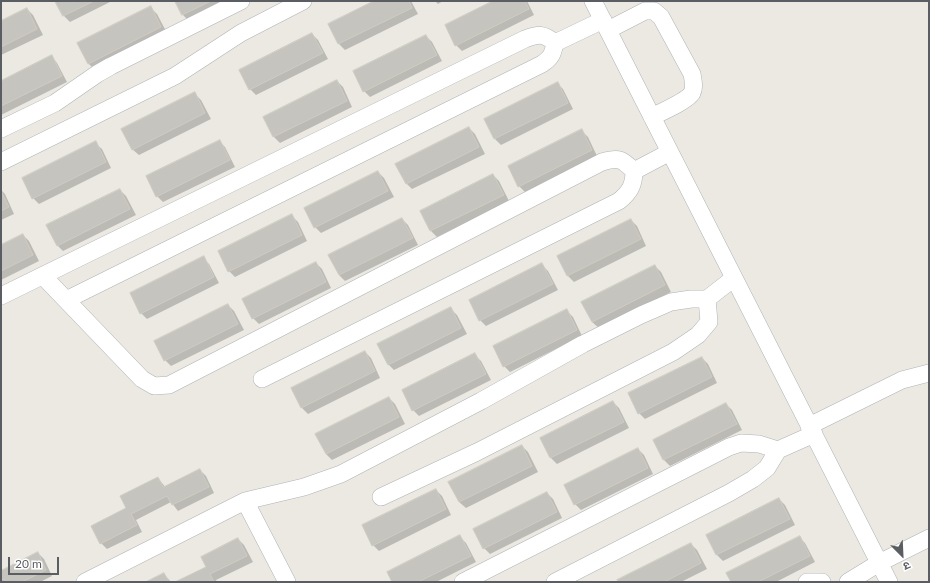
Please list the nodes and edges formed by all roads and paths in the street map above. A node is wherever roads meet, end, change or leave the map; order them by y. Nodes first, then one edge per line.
1 (241, 1) edge
2 (303, 1) edge
3 (593, 1) edge
4 (605, 25) junction
5 (555, 43) junction
6 (652, 116) junction
7 (1, 129) edge
8 (670, 152) junction
9 (1, 162) edge
10 (634, 171) junction
11 (43, 276) junction
12 (734, 278) junction
13 (1, 296) edge
14 (707, 299) junction
15 (66, 300) junction
16 (929, 373) edge
17 (262, 379) dead end
18 (811, 430) junction
19 (778, 450) junction
20 (381, 497) dead end
21 (245, 501) junction
22 (929, 538) edge
23 (879, 563) junction
24 (90, 581) edge
25 (287, 582) edge
26 (463, 582) edge
27 (555, 582) edge
28 (807, 582) edge
29 (822, 582) edge
30 (848, 582) edge
31 (889, 582) edge

1 - 7 street
2 - 9 street
3 - 4 street
4 - 5 street
4 - 6 street
4 - 6 street
5 - 11 street
5 - 15 street
6 - 8 street
8 - 10 street
8 - 12 street
10 - 15 street
10 - 17 street
11 - 13 street
11 - 15 street
12 - 14 street
12 - 18 street
14 - 20 street
14 - 21 street
16 - 18 street
18 - 19 street
18 - 23 street
19 - 26 street
19 - 27 street
21 - 24 street
21 - 25 street
22 - 23 street
23 - 30 street
23 - 31 street
28 - 29 street

